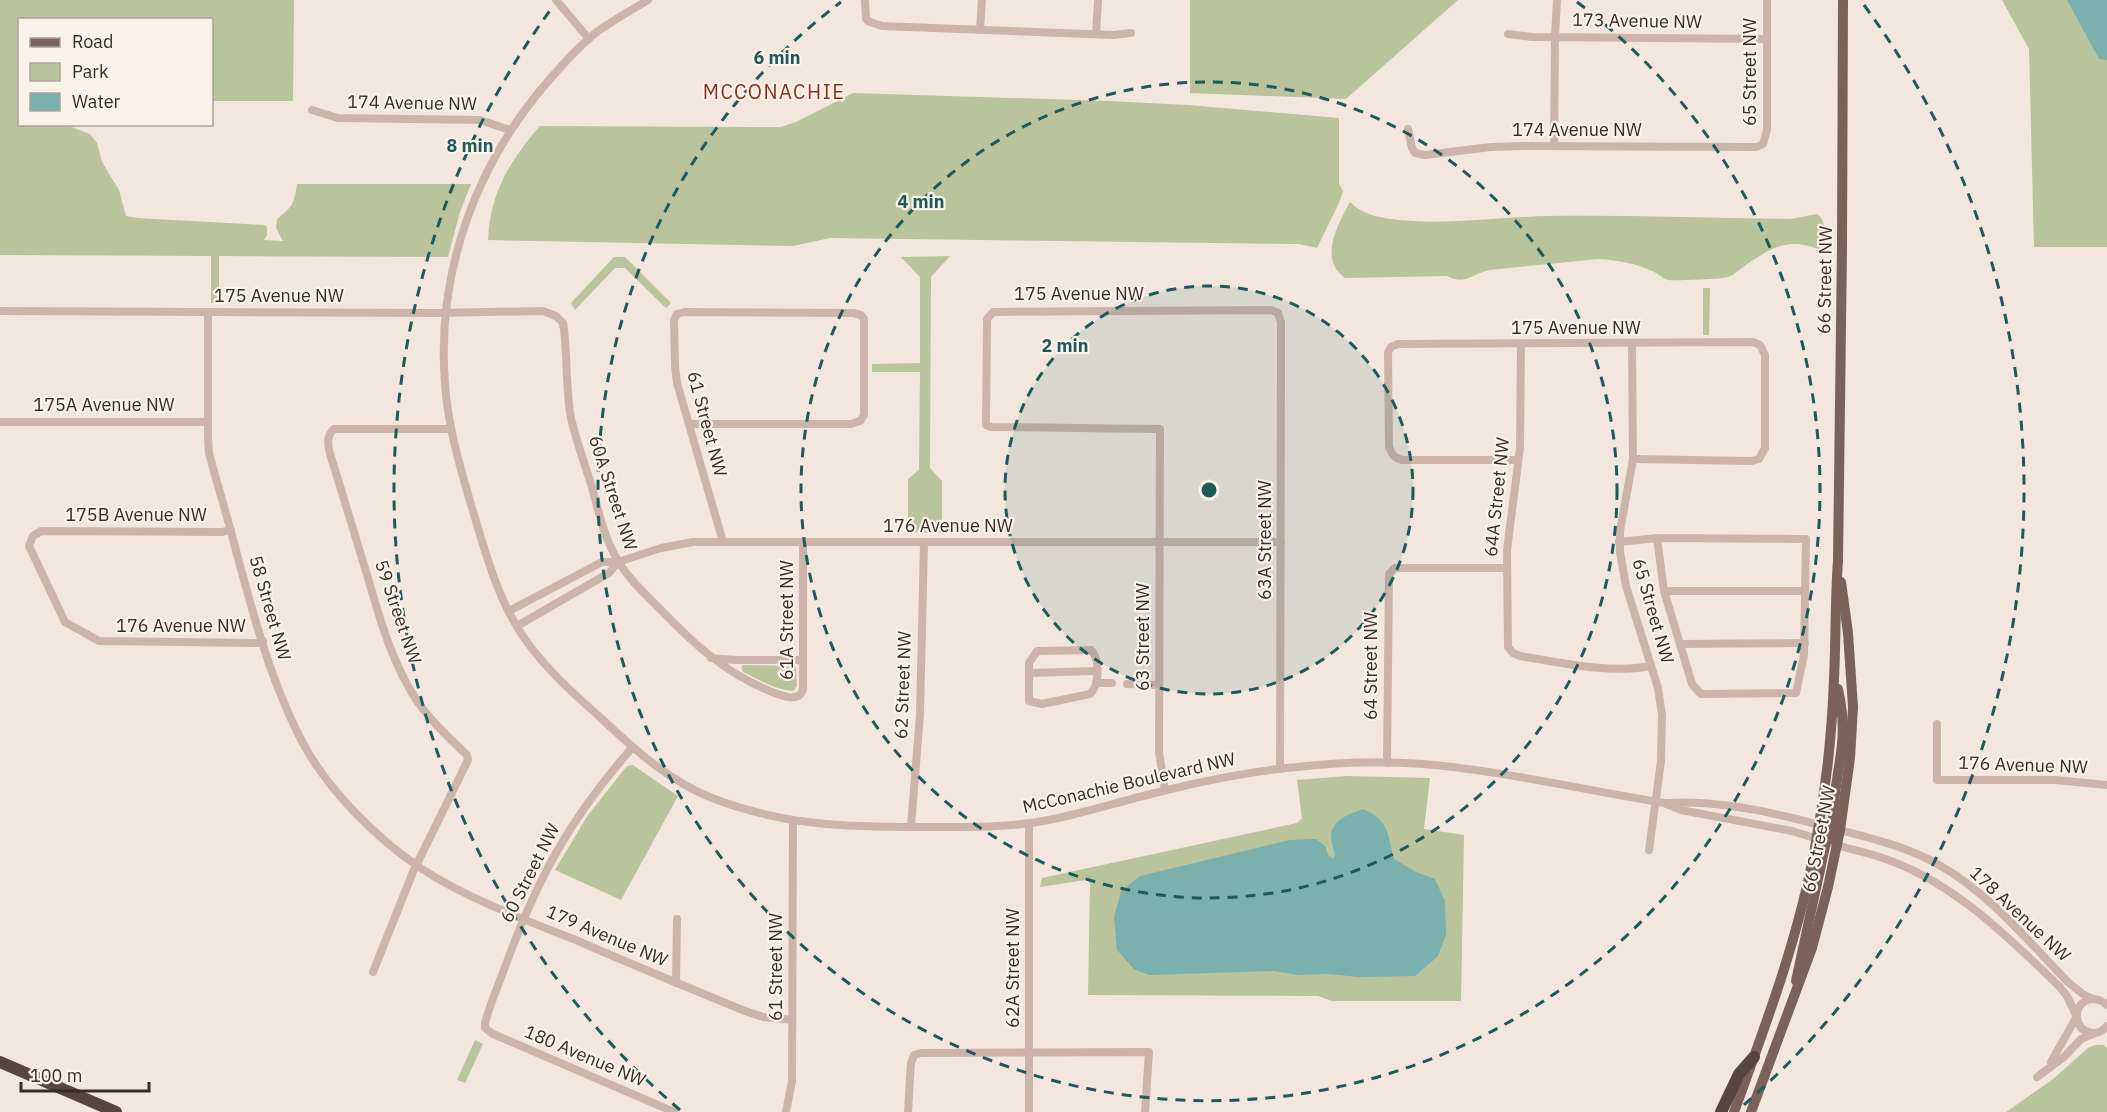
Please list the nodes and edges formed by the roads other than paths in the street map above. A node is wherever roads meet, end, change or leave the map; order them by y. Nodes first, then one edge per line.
1 (556, 0) edge
2 (648, 0) edge
3 (865, 0) edge
4 (982, 0) edge
5 (1098, 0) edge
6 (1557, 0) edge
7 (1767, 0) edge
8 (1843, 0) edge
9 (980, 30) junction
10 (1131, 33) dead end
11 (1508, 33) dead end
12 (1096, 34) junction
13 (1555, 37) junction
14 (589, 39) junction
15 (1767, 39) junction
16 (312, 111) dead end
17 (1408, 129) dead end
18 (510, 130) junction
19 (1764, 144) joint
20 (1554, 146) junction
21 (0, 310) edge
22 (208, 312) junction
23 (446, 313) junction
24 (1278, 313) joint
25 (556, 316) joint
26 (1632, 344) junction
27 (1521, 345) junction
28 (987, 370) joint
29 (0, 422) edge
30 (208, 422) junction
31 (689, 424) junction
32 (451, 429) junction
33 (1633, 459) junction
34 (1518, 460) junction
35 (231, 530) junction
36 (1657, 538) junction
37 (723, 542) junction
38 (803, 542) junction
39 (1160, 542) junction
40 (1281, 542) junction
41 (1619, 542) junction
42 (924, 543) junction
43 (1838, 561) junction
44 (618, 562) junction
45 (1506, 568) junction
46 (1664, 591) junction
47 (1805, 591) junction
48 (509, 611) junction
49 (517, 626) junction
50 (99, 641) joint
51 (263, 641) junction
52 (1680, 644) junction
53 (1804, 644) junction
54 (711, 658) junction
55 (803, 660) junction
56 (1651, 666) junction
57 (1096, 671) junction
58 (1029, 673) junction
59 (1834, 674) junction
60 (1096, 683) junction
61 (1112, 683) dead end
62 (1127, 684) dead end
63 (1159, 685) junction
64 (798, 697) joint
65 (1937, 724) dead end
66 (632, 747) junction
67 (1387, 763) junction
68 (1280, 769) junction
69 (2107, 785) edge
70 (1165, 790) junction
71 (1655, 802) junction
72 (1664, 803) junction
73 (793, 821) junction
74 (1029, 823) junction
75 (1819, 824) junction
76 (911, 827) junction
77 (1836, 829) junction
78 (1821, 840) junction
79 (1838, 845) junction
80 (1649, 850) dead end
81 (416, 865) junction
82 (523, 918) junction
83 (677, 919) dead end
84 (373, 972) dead end
85 (676, 983) junction
86 (2107, 993) edge
87 (2094, 999) junction
88 (1794, 1000) junction
89 (2107, 1005) edge
90 (2076, 1017) junction
91 (792, 1020) junction
92 (2107, 1026) edge
93 (485, 1028) joint
94 (2096, 1033) junction
95 (2107, 1038) edge
96 (1030, 1053) junction
97 (1754, 1057) junction
98 (0, 1062) edge
99 (2047, 1069) junction
100 (2037, 1077) dead end
101 (116, 1112) edge
102 (674, 1112) edge
103 (786, 1112) edge
104 (908, 1112) edge
105 (1029, 1112) edge
106 (1145, 1112) edge
107 (1721, 1112) edge
108 (1734, 1112) edge
109 (1751, 1112) edge

1 - 14 street
2 - 14 street, McConachie Boulevard NW
3 - 9 street
4 - 9 street
5 - 12 street
6 - 13 street
7 - 15 street, 65 Street NW
8 - 43 main road, 66 Street NW
9 - 12 street
10 - 12 street
11 - 13 street, 173 Avenue NW
13 - 15 street, 173 Avenue NW
13 - 20 street
14 - 18 street, McConachie Boulevard NW
15 - 19 street, 65 Street NW
16 - 18 street, 174 Avenue NW
17 - 20 street, 174 Avenue NW
18 - 23 street, McConachie Boulevard NW
19 - 20 street, 174 Avenue NW
21 - 22 street, 175 Avenue NW
22 - 23 street, 175 Avenue NW
22 - 30 street, 58 Street NW
23 - 25 street, 175 Avenue NW
23 - 32 street, McConachie Boulevard NW
24 - 28 street, 175 Avenue NW
24 - 40 street, 63A Street NW
25 - 44 street, 60A Street NW
26 - 27 street, 175 Avenue NW
26 - 33 street, 65 Street NW
26 - 33 street, 175 Avenue NW
27 - 34 street, 64A Street NW
27 - 34 street, 175 Avenue NW
28 - 39 street, 63 Street NW
29 - 30 street, 175A Avenue NW
30 - 35 street, 58 Street NW
31 - 31 street, 61 Street NW
31 - 37 street, 61 Street NW
32 - 48 street, McConachie Boulevard NW
32 - 81 street, 59 Street NW
33 - 41 street, 65 Street NW
34 - 45 street, 64A Street NW
35 - 50 street, 175B Avenue NW
35 - 51 street, 58 Street NW
36 - 41 street
36 - 46 street
36 - 47 street
37 - 38 street, 176 Avenue NW
37 - 44 street, 176 Avenue NW
38 - 42 street, 176 Avenue NW
38 - 55 street, 61A Street NW
39 - 40 street, 176 Avenue NW
39 - 42 street, 176 Avenue NW
39 - 63 street, 63 Street NW
40 - 68 street, 63A Street NW
41 - 56 street, 65 Street NW
42 - 76 street, 62 Street NW
43 - 59 main road, 66 Street NW
43 - 77 main road, 66 Street NW
44 - 48 street, 176 Avenue NW
44 - 49 street, 176 Avenue NW
44 - 54 street, 60A Street NW
45 - 56 street, 64A Street NW
45 - 67 street, 64 Street NW
46 - 47 street
46 - 52 street
47 - 53 street
48 - 49 street, McConachie Boulevard NW
49 - 66 street, McConachie Boulevard NW
50 - 51 street, 176 Avenue NW
51 - 81 street, 58 Street NW
52 - 53 street
52 - 53 street
54 - 55 street
54 - 64 street, 60A Street NW
55 - 64 street, 61A Street NW
56 - 71 street, 65 Street NW
57 - 58 street
57 - 58 street
57 - 60 street
58 - 60 street
59 - 75 main road, 66 Street NW
59 - 77 main road
60 - 61 street
62 - 63 street
63 - 70 street, 63 Street NW
65 - 69 street, 176 Avenue NW
66 - 73 street, McConachie Boulevard NW
66 - 82 street, 60 Street NW
67 - 68 street, McConachie Boulevard NW
67 - 71 street, McConachie Boulevard NW
68 - 70 street, McConachie Boulevard NW
70 - 74 street, McConachie Boulevard NW
71 - 72 street, McConachie Boulevard NW
71 - 80 street, 65 Street NW
72 - 75 street, McConachie Boulevard NW
72 - 78 street, McConachie Boulevard NW
73 - 76 street, McConachie Boulevard NW
73 - 91 street, 61 Street NW
74 - 76 street, McConachie Boulevard NW
74 - 96 street, 62A Street NW
75 - 77 street, 178 Avenue NW
75 - 78 main road, 66 Street NW
77 - 79 main road, 66 Street NW
77 - 87 street, 178 Avenue NW
78 - 79 street, 178 Avenue NW
78 - 88 main road
78 - 97 main road, 66 Street NW
79 - 88 main road, 66 Street NW
79 - 90 street, 178 Avenue NW
81 - 82 street, 179 Avenue NW
81 - 84 street, 59 Street NW
82 - 85 street, 179 Avenue NW
82 - 93 street, 60 Street NW
83 - 85 street
85 - 91 street, 179 Avenue NW
86 - 87 street
87 - 89 street, 178 Avenue NW
87 - 90 street
88 - 109 main road, 66 Street NW
90 - 94 street
90 - 99 street
91 - 103 street, 61 Street NW
92 - 94 street
93 - 102 street, 180 Avenue NW
94 - 95 street
94 - 99 street
96 - 104 street
96 - 105 street, 62A Street NW
96 - 106 street
97 - 107 highway
97 - 108 main road, 66 Street NW
98 - 101 highway
99 - 100 street

